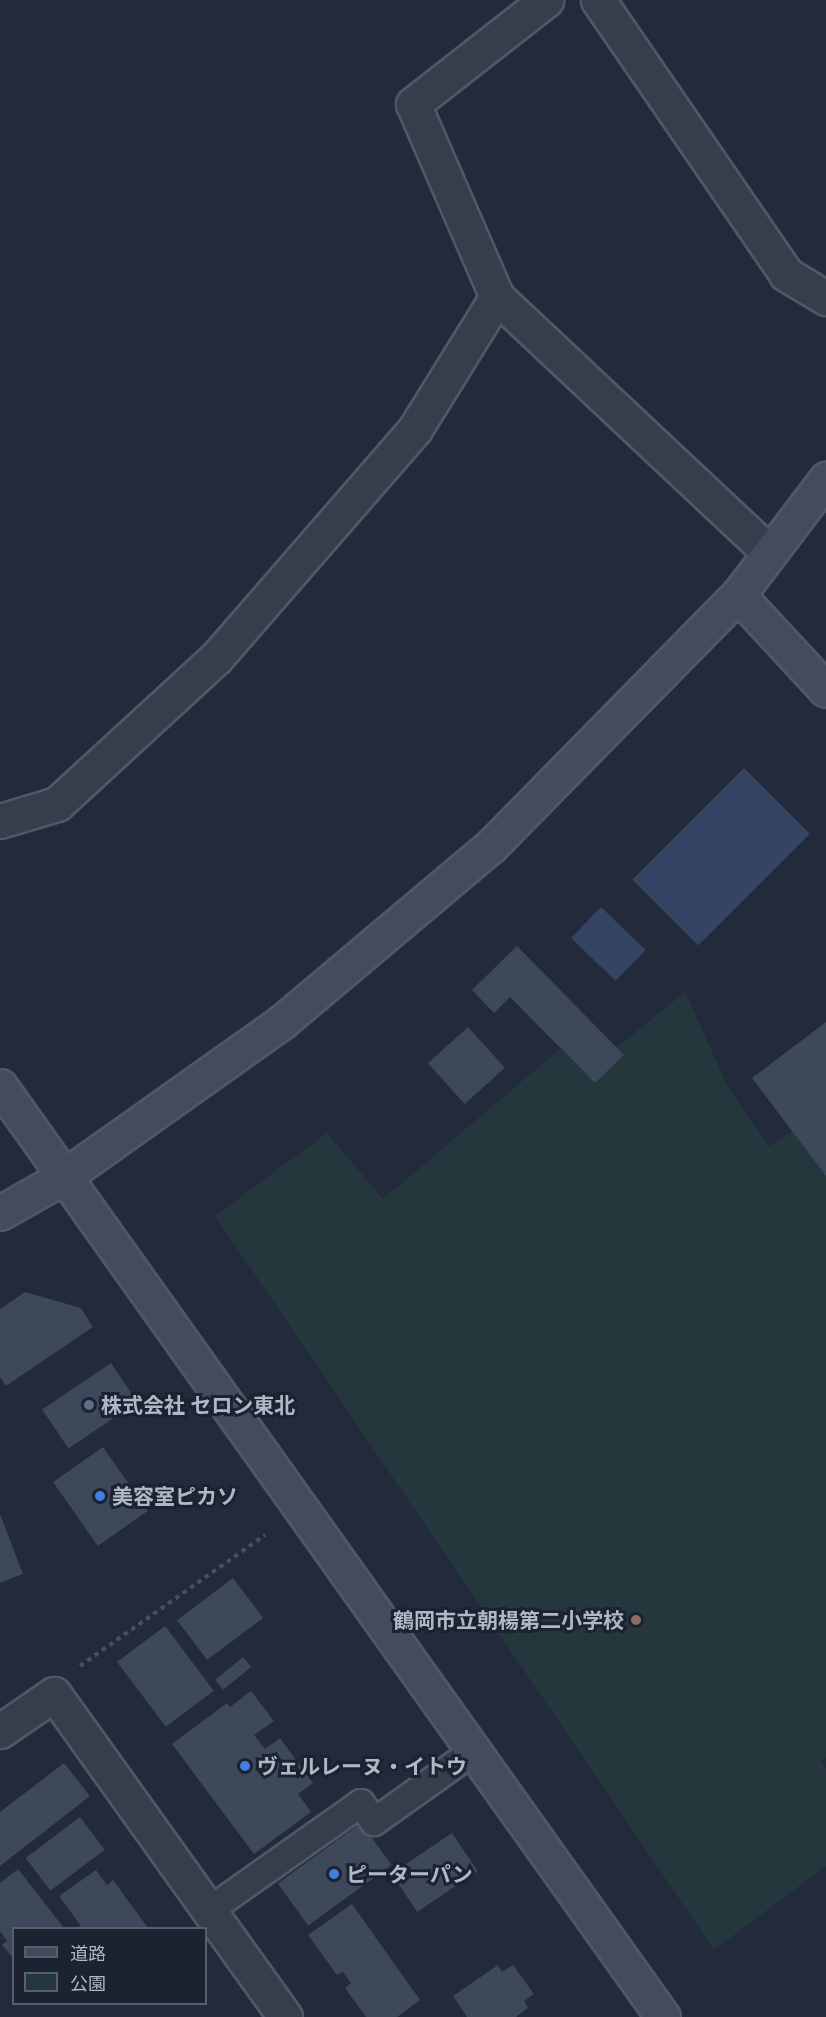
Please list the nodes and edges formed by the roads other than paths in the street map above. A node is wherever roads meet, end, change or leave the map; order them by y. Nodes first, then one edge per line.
1 (546, 0) edge
2 (598, 0) edge
3 (498, 297) junction
4 (826, 298) edge
5 (826, 479) edge
6 (770, 553) junction
7 (738, 595) junction
8 (826, 690) edge
9 (0, 821) edge
10 (0, 1086) edge
11 (64, 1176) junction
12 (0, 1214) edge
13 (0, 1731) edge
14 (474, 1751) junction
15 (210, 1910) junction
16 (285, 2017) edge
17 (663, 2017) edge

1 - 3 street
2 - 4 street
3 - 6 street
3 - 9 street
5 - 6 street
6 - 7 street
7 - 8 street
7 - 11 street
10 - 11 street
11 - 12 street
11 - 14 street
13 - 15 street
14 - 15 lane
14 - 17 street
15 - 16 street

